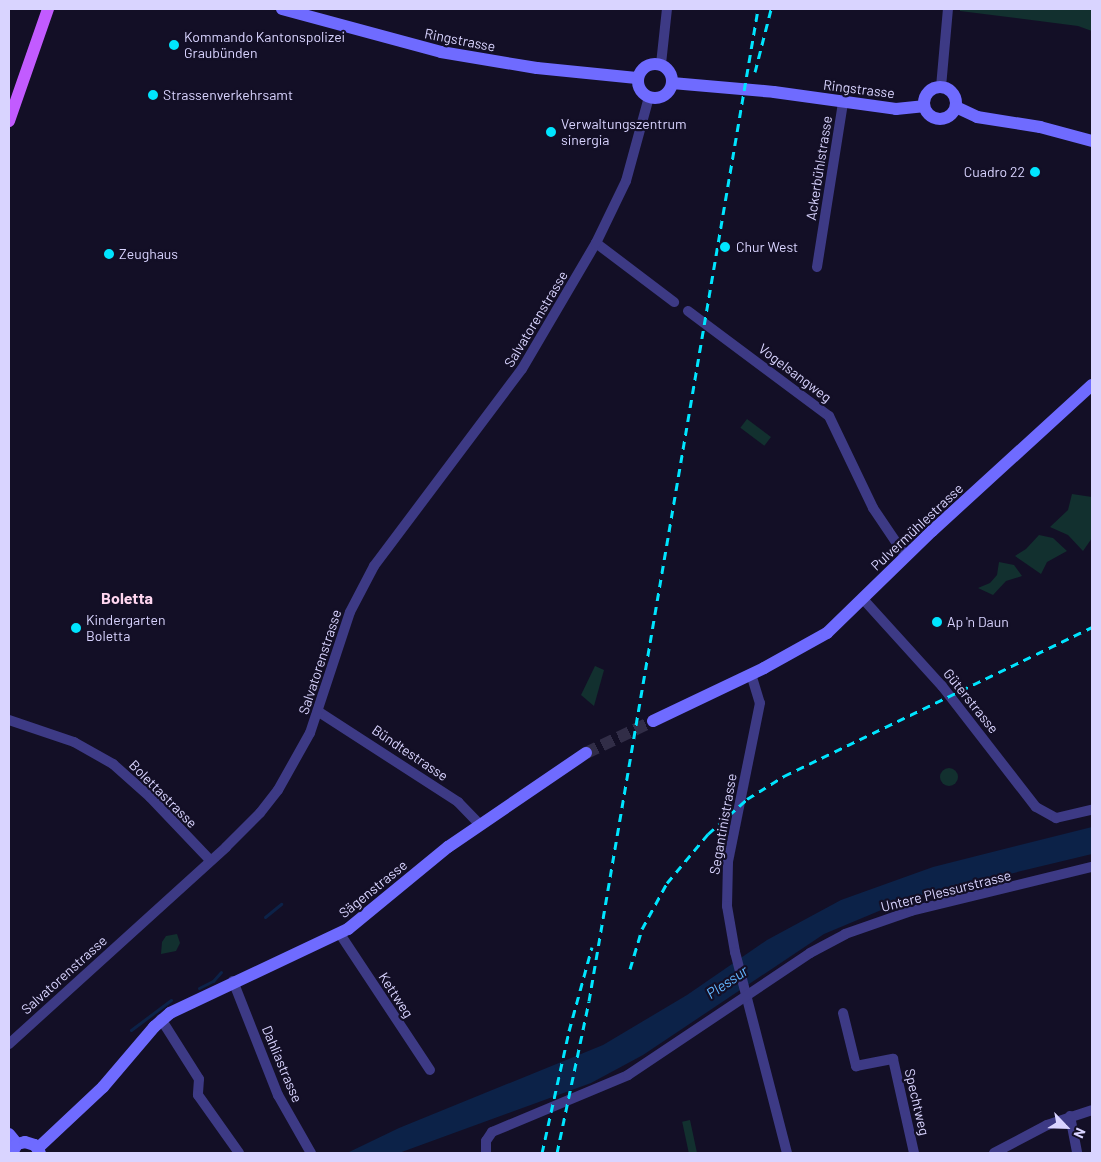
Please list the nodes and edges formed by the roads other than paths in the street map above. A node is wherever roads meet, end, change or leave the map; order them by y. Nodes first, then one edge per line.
1 (48, 9) edge
2 (282, 9) edge
3 (667, 9) edge
4 (948, 9) edge
5 (661, 64) junction
6 (637, 78) junction
7 (672, 83) junction
8 (941, 87) junction
9 (649, 97) junction
10 (843, 103) junction
11 (923, 106) junction
12 (956, 107) junction
13 (9, 122) edge
14 (1092, 141) edge
15 (596, 243) junction
16 (817, 267) dead end
17 (674, 302) dead end
18 (688, 311) dead end
19 (1092, 385) edge
20 (906, 557) junction
21 (863, 599) junction
22 (751, 674) junction
23 (319, 712) junction
24 (9, 720) edge
25 (652, 721) tunnel mouth
26 (586, 753) tunnel mouth
27 (1092, 810) edge
28 (479, 824) junction
29 (211, 861) junction
30 (1092, 867) edge
31 (340, 934) junction
32 (233, 981) junction
33 (746, 992) junction
34 (843, 1013) dead end
35 (161, 1020) junction
36 (9, 1044) edge
37 (430, 1070) dead end
38 (1092, 1110) edge
39 (1070, 1116) junction
40 (9, 1134) edge
41 (15, 1149) edge
42 (39, 1151) edge
43 (239, 1153) edge
44 (311, 1153) edge
45 (486, 1153) edge
46 (787, 1153) edge
47 (914, 1153) edge
48 (994, 1153) edge
49 (1077, 1153) edge

1 - 13 main road
2 - 6 street, Ringstrasse
3 - 5 street
4 - 8 street
5 - 6 street
5 - 7 street
6 - 9 street
7 - 9 street
7 - 10 street, Ringstrasse
8 - 11 street
8 - 12 street
9 - 15 street, Salvatorenstrasse
10 - 11 street, Ringstrasse
10 - 16 street, Ackerbühlstrasse
11 - 12 street
12 - 14 street
15 - 17 street
15 - 23 street, Salvatorenstrasse
18 - 20 street, Vogelsangweg
19 - 20 street, Pulvermühlestrasse
20 - 21 street, Pulvermühlestrasse
21 - 22 street, Pulvermühlestrasse
21 - 27 street, Güterstrasse
22 - 25 street
22 - 33 street, Segantinistrasse
23 - 28 street, Bündtestrasse
23 - 29 street, Salvatorenstrasse
24 - 29 street, Bolettastrasse
26 - 28 street, Sägenstrasse
28 - 31 street, Sägenstrasse
29 - 36 street, Salvatorenstrasse
30 - 33 street, Untere Plessurstrasse
31 - 32 street, Sägenstrasse
31 - 37 street, Kettweg
32 - 35 street, Sägenstrasse
32 - 44 street, Dahliastrasse
33 - 45 street, Untere Plessurstrasse
33 - 46 street, Segantinistrasse
34 - 47 street, Spechtweg
35 - 42 street, Sägenstrasse
35 - 43 street
38 - 39 street
39 - 48 street
39 - 49 street
40 - 41 street
41 - 42 street

